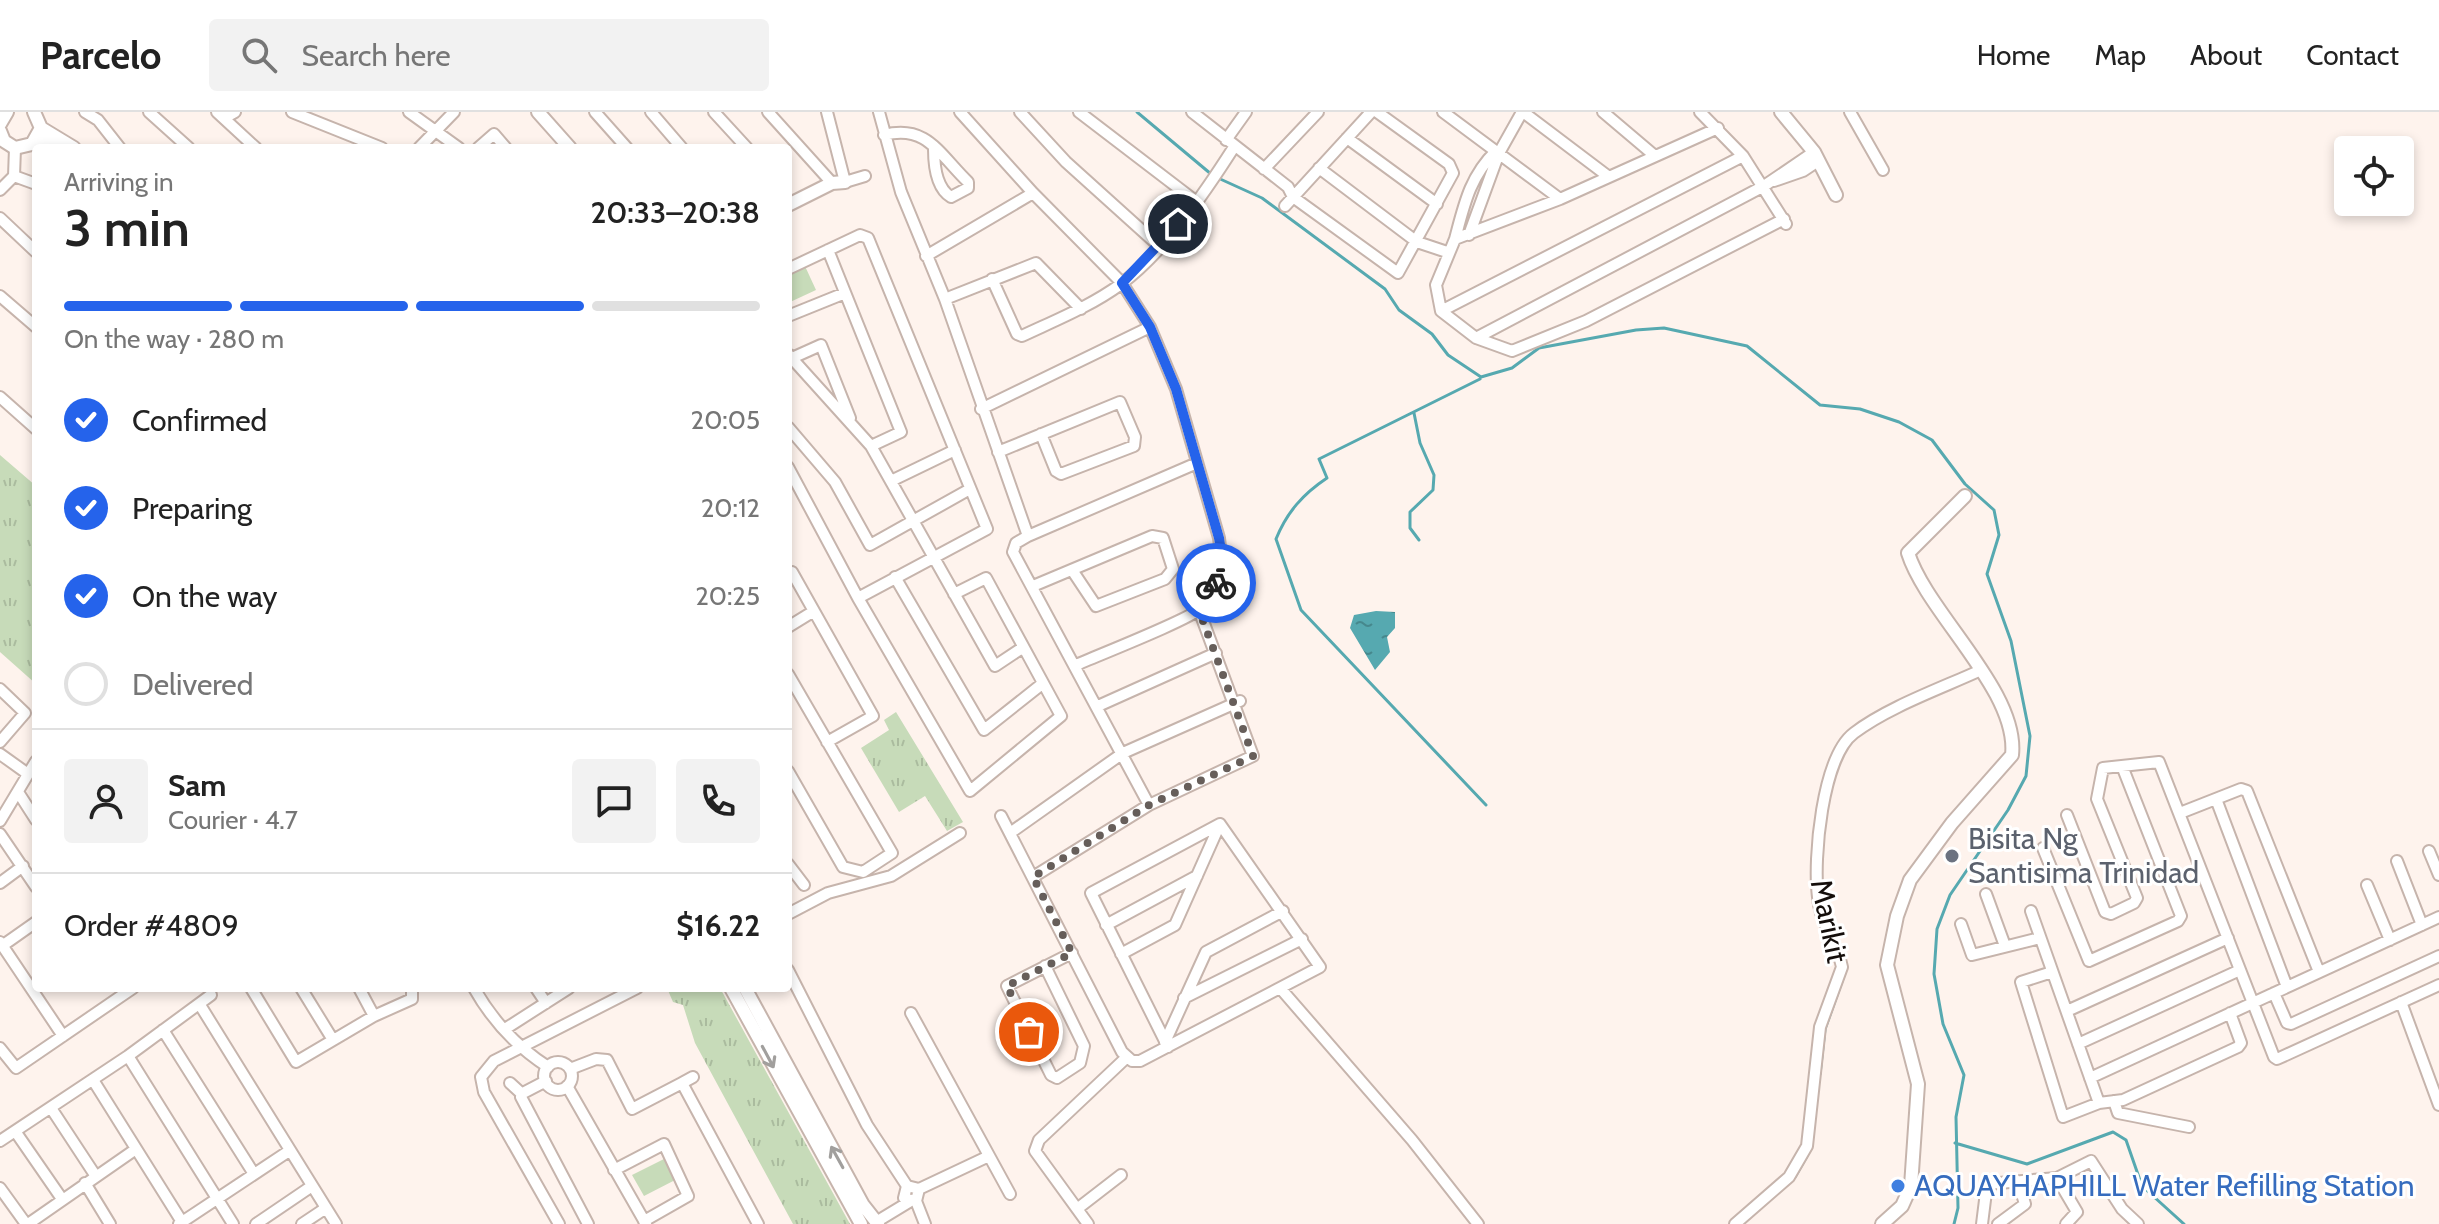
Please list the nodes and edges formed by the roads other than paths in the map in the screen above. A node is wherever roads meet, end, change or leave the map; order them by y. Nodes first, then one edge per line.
1 (34, 112) edge
2 (85, 112) edge
3 (149, 112) edge
4 (235, 112) edge
5 (292, 112) edge
6 (409, 112) edge
7 (454, 112) edge
8 (538, 112) edge
9 (595, 112) edge
10 (651, 112) edge
11 (714, 112) edge
12 (768, 112) edge
13 (827, 112) edge
14 (879, 112) edge
15 (960, 112) edge
16 (1020, 112) edge
17 (1079, 112) edge
18 (1192, 112) edge
19 (1246, 112) edge
20 (1318, 112) edge
21 (1371, 112) edge
22 (1377, 112) edge
23 (1443, 112) edge
24 (1522, 112) edge
25 (1603, 112) edge
26 (1700, 112) edge
27 (1781, 112) edge
28 (1850, 112) edge
29 (220, 115) edge
30 (101, 116) edge
31 (1718, 128) junction
32 (436, 130) junction
33 (0, 131) edge
34 (39, 134) junction
35 (884, 135) junction
36 (1347, 138) junction
37 (50, 144) edge
38 (64, 144) edge
39 (118, 144) edge
40 (185, 144) edge
41 (252, 144) edge
42 (372, 144) edge
43 (423, 144) edge
44 (454, 144) edge
45 (483, 144) edge
46 (503, 144) edge
47 (566, 144) edge
48 (623, 144) edge
49 (679, 144) edge
50 (743, 144) edge
51 (1230, 144) junction
52 (15, 148) junction
53 (934, 149) junction
54 (1498, 152) junction
55 (1655, 156) junction
56 (1743, 156) junction
57 (1816, 156) junction
58 (1319, 168) junction
59 (1264, 169) junction
60 (1883, 170) dead end
61 (14, 176) junction
62 (865, 176) dead end
63 (1609, 177) junction
64 (839, 182) junction
65 (32, 183) edge
66 (1768, 184) junction
67 (0, 190) edge
68 (1033, 193) junction
69 (1836, 195) dead end
70 (792, 199) edge
71 (1560, 199) junction
72 (1289, 202) junction
73 (1198, 203) junction
74 (1437, 204) junction
75 (0, 218) edge
76 (1469, 235) junction
77 (1455, 239) junction
78 (1417, 242) junction
79 (1158, 245) junction
80 (32, 248) edge
81 (828, 250) junction
82 (1447, 252) junction
83 (926, 256) junction
84 (792, 267) edge
85 (992, 279) junction
86 (1122, 283) junction
87 (845, 293) junction
88 (0, 296) edge
89 (945, 299) junction
90 (1081, 309) junction
91 (1441, 311) junction
92 (792, 314) edge
93 (32, 324) edge
94 (1150, 327) junction
95 (1476, 338) junction
96 (792, 355) edge
97 (792, 358) edge
98 (0, 397) edge
99 (981, 409) junction
100 (853, 424) junction
101 (32, 425) edge
102 (792, 432) edge
103 (1041, 434) junction
104 (871, 446) junction
105 (955, 450) junction
106 (998, 452) junction
107 (1197, 463) junction
108 (792, 474) edge
109 (893, 480) junction
110 (970, 489) junction
111 (1965, 496) dead end
112 (913, 519) junction
113 (1028, 536) junction
114 (933, 557) junction
115 (1072, 570) junction
116 (794, 572) edge
117 (895, 577) junction
118 (1033, 586) junction
119 (954, 594) junction
120 (858, 598) junction
121 (1199, 610) junction
122 (814, 611) junction
123 (792, 625) edge
124 (1022, 648) junction
125 (1216, 653) junction
126 (1076, 665) junction
127 (1981, 670) junction
128 (792, 681) edge
129 (1042, 684) junction
130 (1, 693) edge
131 (1239, 702) junction
132 (1098, 706) junction
133 (0, 742) edge
134 (827, 742) junction
135 (1123, 753) junction
136 (0, 754) edge
137 (2122, 766) junction
138 (32, 768) edge
139 (28, 774) junction
140 (792, 778) edge
141 (18, 792) junction
142 (2216, 799) junction
143 (1149, 805) junction
144 (2180, 813) junction
145 (32, 814) edge
146 (2067, 815) dead end
147 (1001, 816) dead end
148 (0, 821) edge
149 (1220, 824) junction
150 (960, 833) dead end
151 (1010, 833) junction
152 (0, 834) edge
153 (2043, 848) dead end
154 (2429, 851) dead end
155 (2397, 861) dead end
156 (23, 866) junction
157 (2439, 875) edge
158 (1197, 876) junction
159 (1033, 877) junction
160 (32, 881) edge
161 (0, 883) edge
162 (2367, 885) dead end
163 (1986, 894) dead end
164 (1283, 911) junction
165 (2031, 911) dead end
166 (792, 912) edge
167 (2439, 917) edge
168 (1961, 924) dead end
169 (32, 925) edge
170 (1106, 925) junction
171 (2422, 925) junction
172 (2040, 938) junction
173 (2228, 938) junction
174 (1302, 939) junction
175 (2390, 940) junction
176 (1, 944) edge
177 (2005, 946) junction
178 (1072, 953) junction
179 (1121, 954) junction
180 (2439, 956) edge
181 (1045, 966) junction
182 (2240, 970) junction
183 (2052, 972) junction
184 (2319, 972) junction
185 (792, 978) edge
186 (32, 984) edge
187 (2439, 985) edge
188 (2287, 987) junction
189 (1281, 989) junction
190 (38, 992) edge
191 (127, 992) edge
192 (253, 992) edge
193 (303, 992) edge
194 (361, 992) edge
195 (412, 992) edge
196 (475, 992) edge
197 (539, 992) edge
198 (563, 992) edge
199 (629, 992) edge
200 (733, 992) edge
201 (747, 992) edge
202 (2274, 993) junction
203 (211, 995) dead end
204 (1184, 998) junction
205 (2401, 1002) junction
206 (546, 1003) junction
207 (2253, 1003) junction
208 (200, 1005) junction
209 (2067, 1011) junction
210 (911, 1013) dead end
211 (2230, 1013) junction
212 (374, 1016) junction
213 (505, 1029) junction
214 (163, 1030) junction
215 (63, 1036) junction
216 (333, 1040) junction
217 (2078, 1044) junction
218 (1167, 1045) junction
219 (0, 1048) edge
220 (522, 1048) junction
221 (128, 1056) junction
222 (1127, 1057) junction
223 (548, 1067) junction
224 (570, 1069) junction
225 (693, 1077) dead end
226 (2090, 1078) junction
227 (93, 1080) junction
228 (546, 1081) junction
229 (510, 1083) dead end
230 (682, 1083) junction
231 (567, 1086) junction
232 (522, 1094) junction
233 (2114, 1101) junction
234 (2099, 1103) junction
235 (2439, 1105) edge
236 (51, 1108) junction
237 (2189, 1127) dead end
238 (15, 1131) junction
239 (0, 1141) edge
240 (136, 1149) junction
241 (289, 1151) junction
242 (989, 1156) junction
243 (614, 1170) junction
244 (254, 1174) junction
245 (95, 1175) junction
246 (1121, 1175) dead end
247 (2057, 1178) junction
248 (2018, 1181) junction
249 (85, 1183) junction
250 (312, 1186) junction
251 (907, 1186) junction
252 (0, 1188) edge
253 (919, 1189) junction
254 (1010, 1194) dead end
255 (217, 1198) junction
256 (62, 1199) junction
257 (912, 1202) junction
258 (326, 1208) junction
259 (858, 1209) junction
260 (1077, 1209) junction
261 (645, 1222) edge
262 (180, 1223) edge
263 (756, 1223) edge
264 (877, 1223) edge
265 (2136, 1223) edge
266 (27, 1224) edge
267 (109, 1224) edge
268 (233, 1224) edge
269 (256, 1224) edge
270 (302, 1224) edge
271 (336, 1224) edge
272 (559, 1224) edge
273 (588, 1224) edge
274 (861, 1224) edge
275 (925, 1224) edge
276 (1088, 1224) edge
277 (1478, 1224) edge
278 (1735, 1224) edge
279 (1882, 1224) edge
280 (1982, 1224) edge
281 (1998, 1224) edge
282 (2066, 1224) edge

1 - 34 street
2 - 30 street
3 - 40 street
4 - 29 street
5 - 42 street
6 - 32 street
7 - 32 street
8 - 47 street
9 - 48 street
10 - 49 street
11 - 50 street
12 - 64 street
13 - 64 street
14 - 35 street
15 - 68 street
16 - 79 street
17 - 73 street
18 - 51 street
19 - 51 street
20 - 59 street
21 - 36 street
22 - 74 street
23 - 54 street
24 - 54 street
24 - 63 street
25 - 55 street
26 - 31 street
27 - 57 street
28 - 60 street
29 - 41 street
30 - 39 street
31 - 55 street
31 - 56 street
32 - 43 street
32 - 44 street
33 - 52 street
34 - 37 street
34 - 38 street
34 - 52 street
35 - 53 street
35 - 83 street
36 - 58 street
36 - 74 street
45 - 46 street
51 - 59 street
51 - 73 street
52 - 61 street
53 - 53 street
54 - 71 street
54 - 76 street
54 - 77 street
55 - 63 street
56 - 66 street
56 - 91 street
57 - 66 street
57 - 69 street
58 - 72 street
58 - 78 street
59 - 72 street
61 - 65 street
61 - 67 street
62 - 64 street
63 - 71 street
64 - 70 street
66 - 95 street
66 - 95 street
68 - 83 street
68 - 86 street
71 - 76 street
72 - 78 street
73 - 79 street
74 - 78 street
75 - 80 street
76 - 77 street
77 - 82 street
78 - 82 street
79 - 86 street
81 - 84 street
81 - 87 street
81 - 105 street
82 - 91 street
83 - 89 street
85 - 89 street
85 - 90 street
85 - 90 street
86 - 90 street
86 - 94 street
87 - 92 street
87 - 104 street
88 - 93 street
89 - 99 street
91 - 95 street
94 - 99 street
94 - 107 street
96 - 100 street
97 - 100 street
98 - 101 street
99 - 106 street
100 - 104 street
102 - 112 street
103 - 103 street
103 - 106 street
104 - 109 street
105 - 109 street
105 - 110 street
106 - 113 street
107 - 113 street
107 - 121 street
108 - 120 street
109 - 112 street
110 - 112 street
110 - 114 street
111 - 127 street
112 - 114 street
113 - 118 street
114 - 117 street
114 - 119 street
115 - 115 street
115 - 118 street
116 - 122 street
117 - 120 street
117 - 129 street
118 - 126 street
119 - 124 street
119 - 124 street
120 - 129 street
121 - 125 street
121 - 126 street
122 - 123 street
122 - 134 street
124 - 129 street
125 - 131 street
125 - 132 street
126 - 132 street
127 - 278 street, Marikit
127 - 279 street
128 - 134 street
130 - 133 street
131 - 135 street
131 - 143 street
132 - 135 street
134 - 140 street
135 - 143 street
135 - 151 street
136 - 139 street
137 - 144 street
137 - 146 street
137 - 153 street
138 - 139 street
139 - 141 street
141 - 145 street
141 - 148 street
142 - 144 street
142 - 184 street
142 - 188 street
143 - 159 street
144 - 173 street
147 - 151 street
149 - 158 street
149 - 164 street
149 - 170 street
150 - 166 street
151 - 159 street
152 - 156 street
154 - 157 street
155 - 171 street
156 - 160 street
156 - 161 street
158 - 170 street
158 - 179 street
159 - 178 street
162 - 175 street
163 - 177 street
164 - 174 street
164 - 204 street
165 - 172 street
167 - 171 street
168 - 177 street
169 - 176 street
170 - 179 street
171 - 175 street
172 - 177 street
172 - 183 street
173 - 182 street
173 - 209 street
174 - 189 street
174 - 204 street
175 - 184 street
176 - 186 street
178 - 181 street
178 - 222 street
179 - 218 street
180 - 202 street
181 - 181 street
182 - 207 street
182 - 217 street
183 - 209 street
183 - 234 street
184 - 188 street
185 - 251 street
187 - 205 street
188 - 202 street
189 - 218 street
189 - 277 street
190 - 215 street
191 - 215 street
192 - 216 street
193 - 216 street
194 - 212 street
195 - 212 street
196 - 213 street
197 - 206 street
198 - 206 street
199 - 220 street
200 -> 259 street
259 -> 201 street
202 - 207 street
203 - 208 street
204 - 218 street
205 - 207 street
205 - 235 street
206 - 213 street
207 - 211 street
208 - 214 street
208 - 241 street
209 - 217 street
210 - 242 street
211 - 226 street
211 - 233 street
212 - 216 street
213 - 220 street
214 - 221 street
214 - 244 street
215 - 219 street
217 - 226 street
218 - 222 street
220 - 223 street
220 - 272 street
221 - 227 street
221 - 255 street
222 - 260 street
223 - 224 street
223 - 228 street
224 - 230 street
224 - 231 street
225 - 230 street
226 - 234 street
227 - 236 street
227 - 240 street
228 - 231 street
228 - 232 street
229 - 232 street
230 - 263 street
231 - 243 street
232 - 273 street
233 - 234 street
233 - 237 street
236 - 238 street
236 - 245 street
238 - 239 street
238 - 256 street
240 - 245 street
240 - 262 street
241 - 244 street
241 - 250 street
242 - 253 street
242 - 254 street
243 - 261 street
243 - 261 street
244 - 255 street
245 - 249 street
246 - 260 street
247 - 248 street
247 - 265 street
247 - 282 street
248 - 280 street
248 - 281 street
249 - 256 street
249 - 267 street
250 - 258 street
250 - 269 street
251 - 253 street
251 - 257 street
252 - 266 street
253 - 257 street
255 - 262 street
255 - 268 street
256 - 266 street
257 - 264 street
257 - 275 street
258 - 270 street
258 - 271 street
259 - 264 street
259 - 274 street
260 - 276 street

